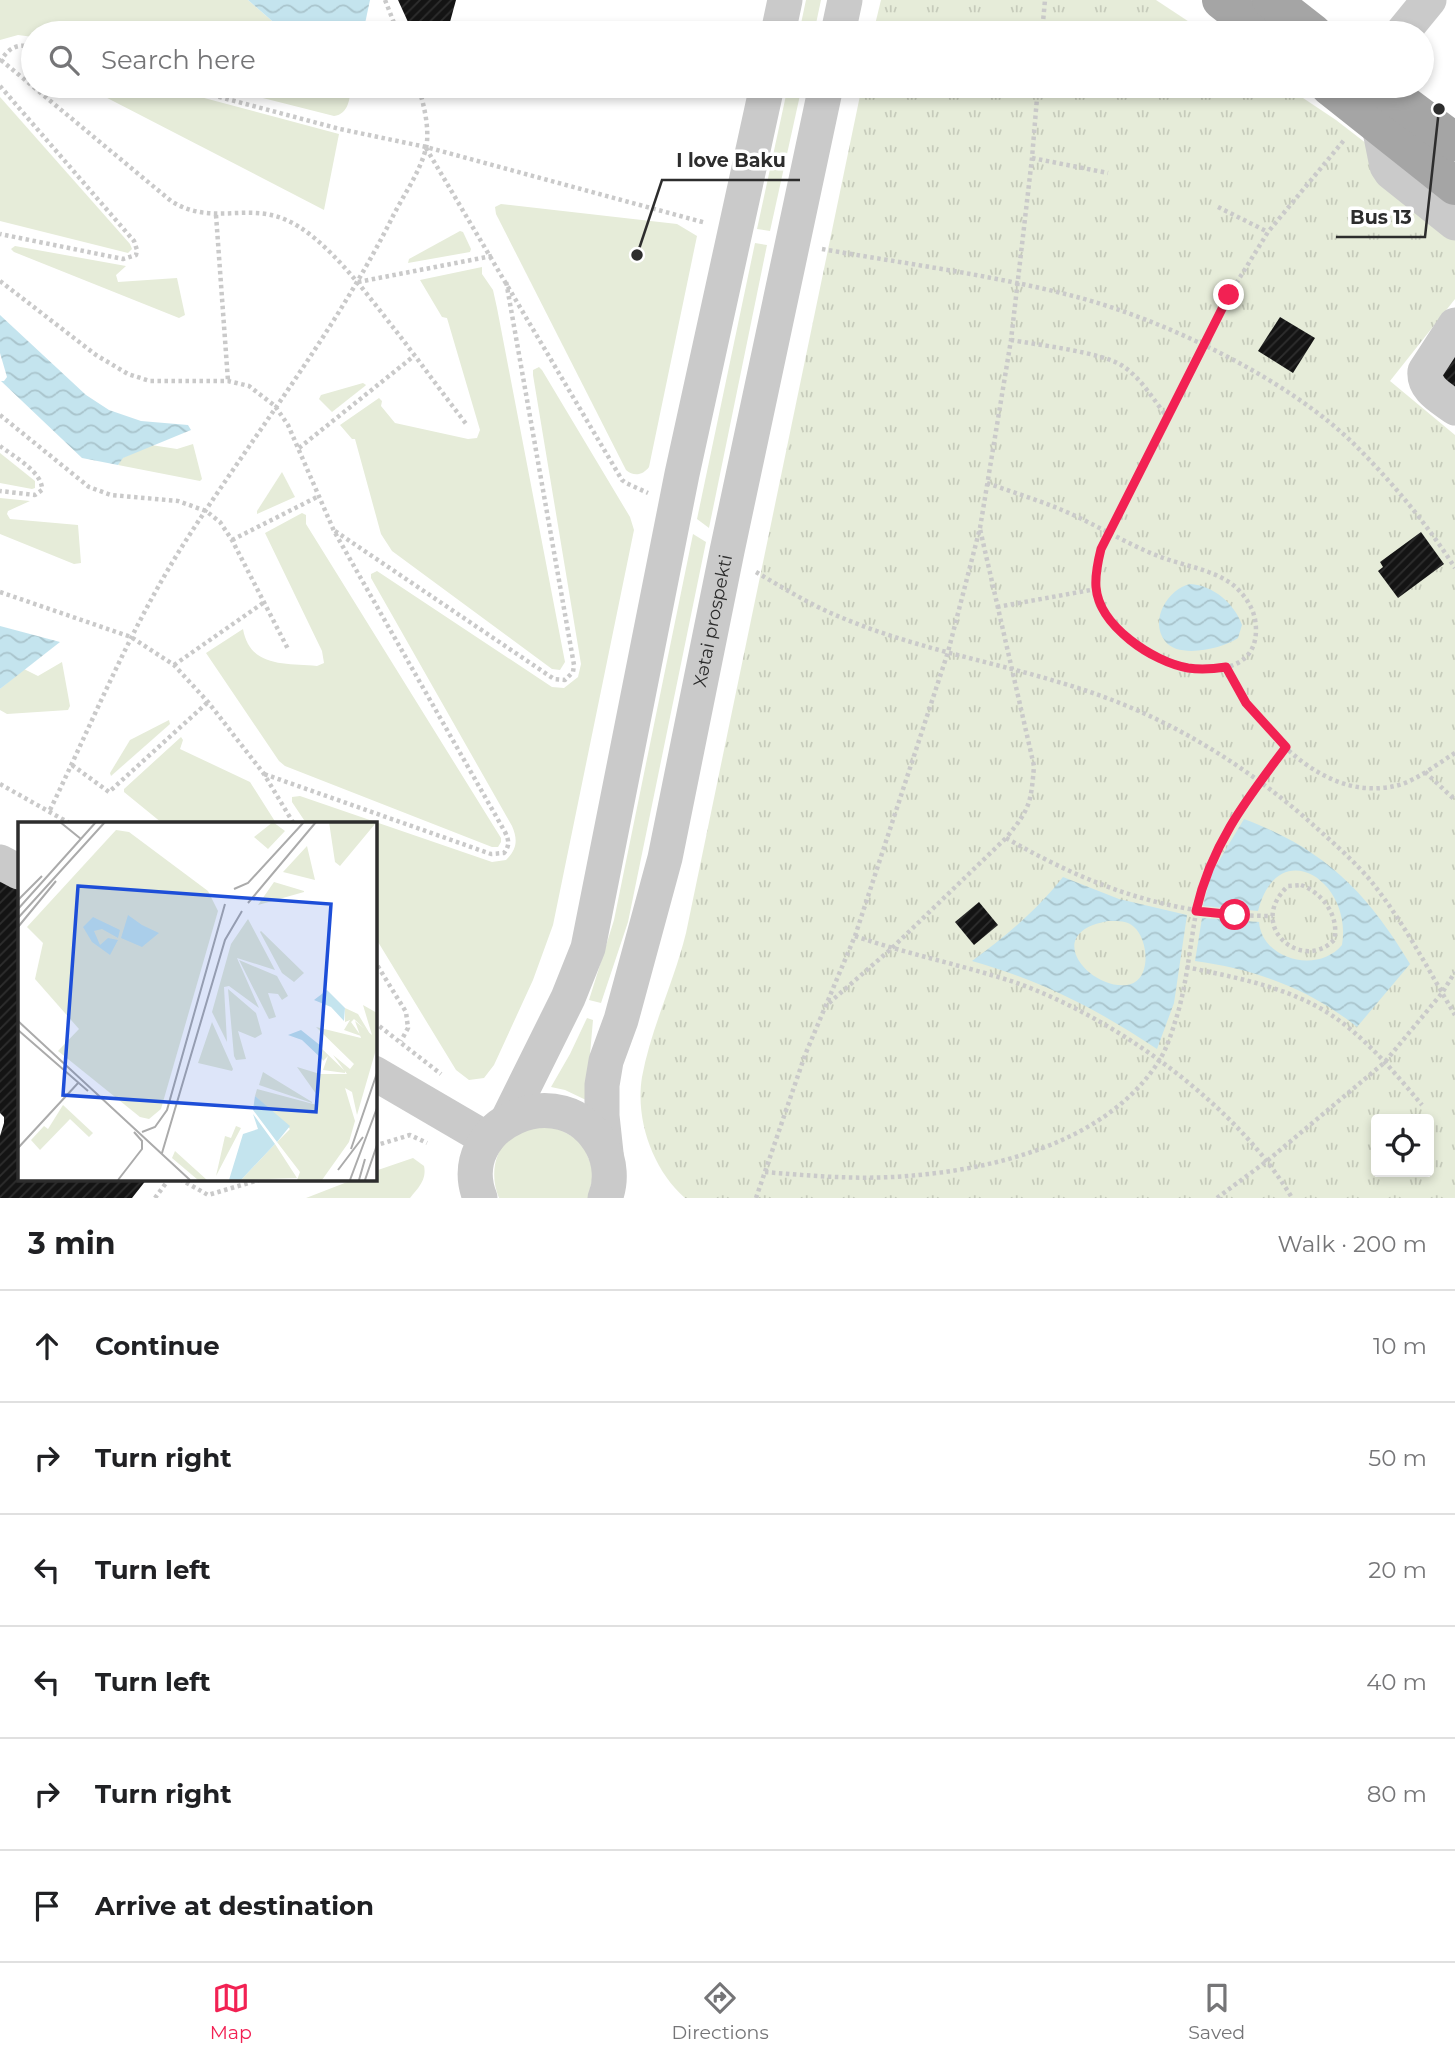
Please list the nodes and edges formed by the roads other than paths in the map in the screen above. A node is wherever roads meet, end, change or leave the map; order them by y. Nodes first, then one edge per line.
1 (785, 0) edge
2 (845, 0) edge
3 (1221, 0) edge
4 (1271, 0) edge
5 (1429, 0) edge
6 (781, 21) edge
7 (841, 21) edge
8 (1248, 21) edge
9 (1298, 21) edge
10 (1412, 21) edge
11 (764, 98) edge
12 (823, 98) edge
13 (1339, 98) edge
14 (1396, 98) edge
15 (1365, 128) junction
16 (1455, 142) edge
17 (1455, 186) edge
18 (1455, 223) edge
19 (1455, 325) edge
20 (1455, 408) edge
21 (0, 862) edge
22 (18, 871) edge
23 (376, 1075) edge
24 (483, 1165) edge
25 (607, 1175) edge
26 (637, 1198) edge

1 - 6 street
2 - 7 street
3 - 8 main road
4 - 9 main road
5 - 10 street
11 - 24 street
12 - 25 street, Xətai prospekti
13 - 15 main road
14 - 16 main road
15 - 17 main road
15 - 18 street
19 - 20 street
21 - 22 street
23 - 24 street
24 - 25 street
25 - 26 street

